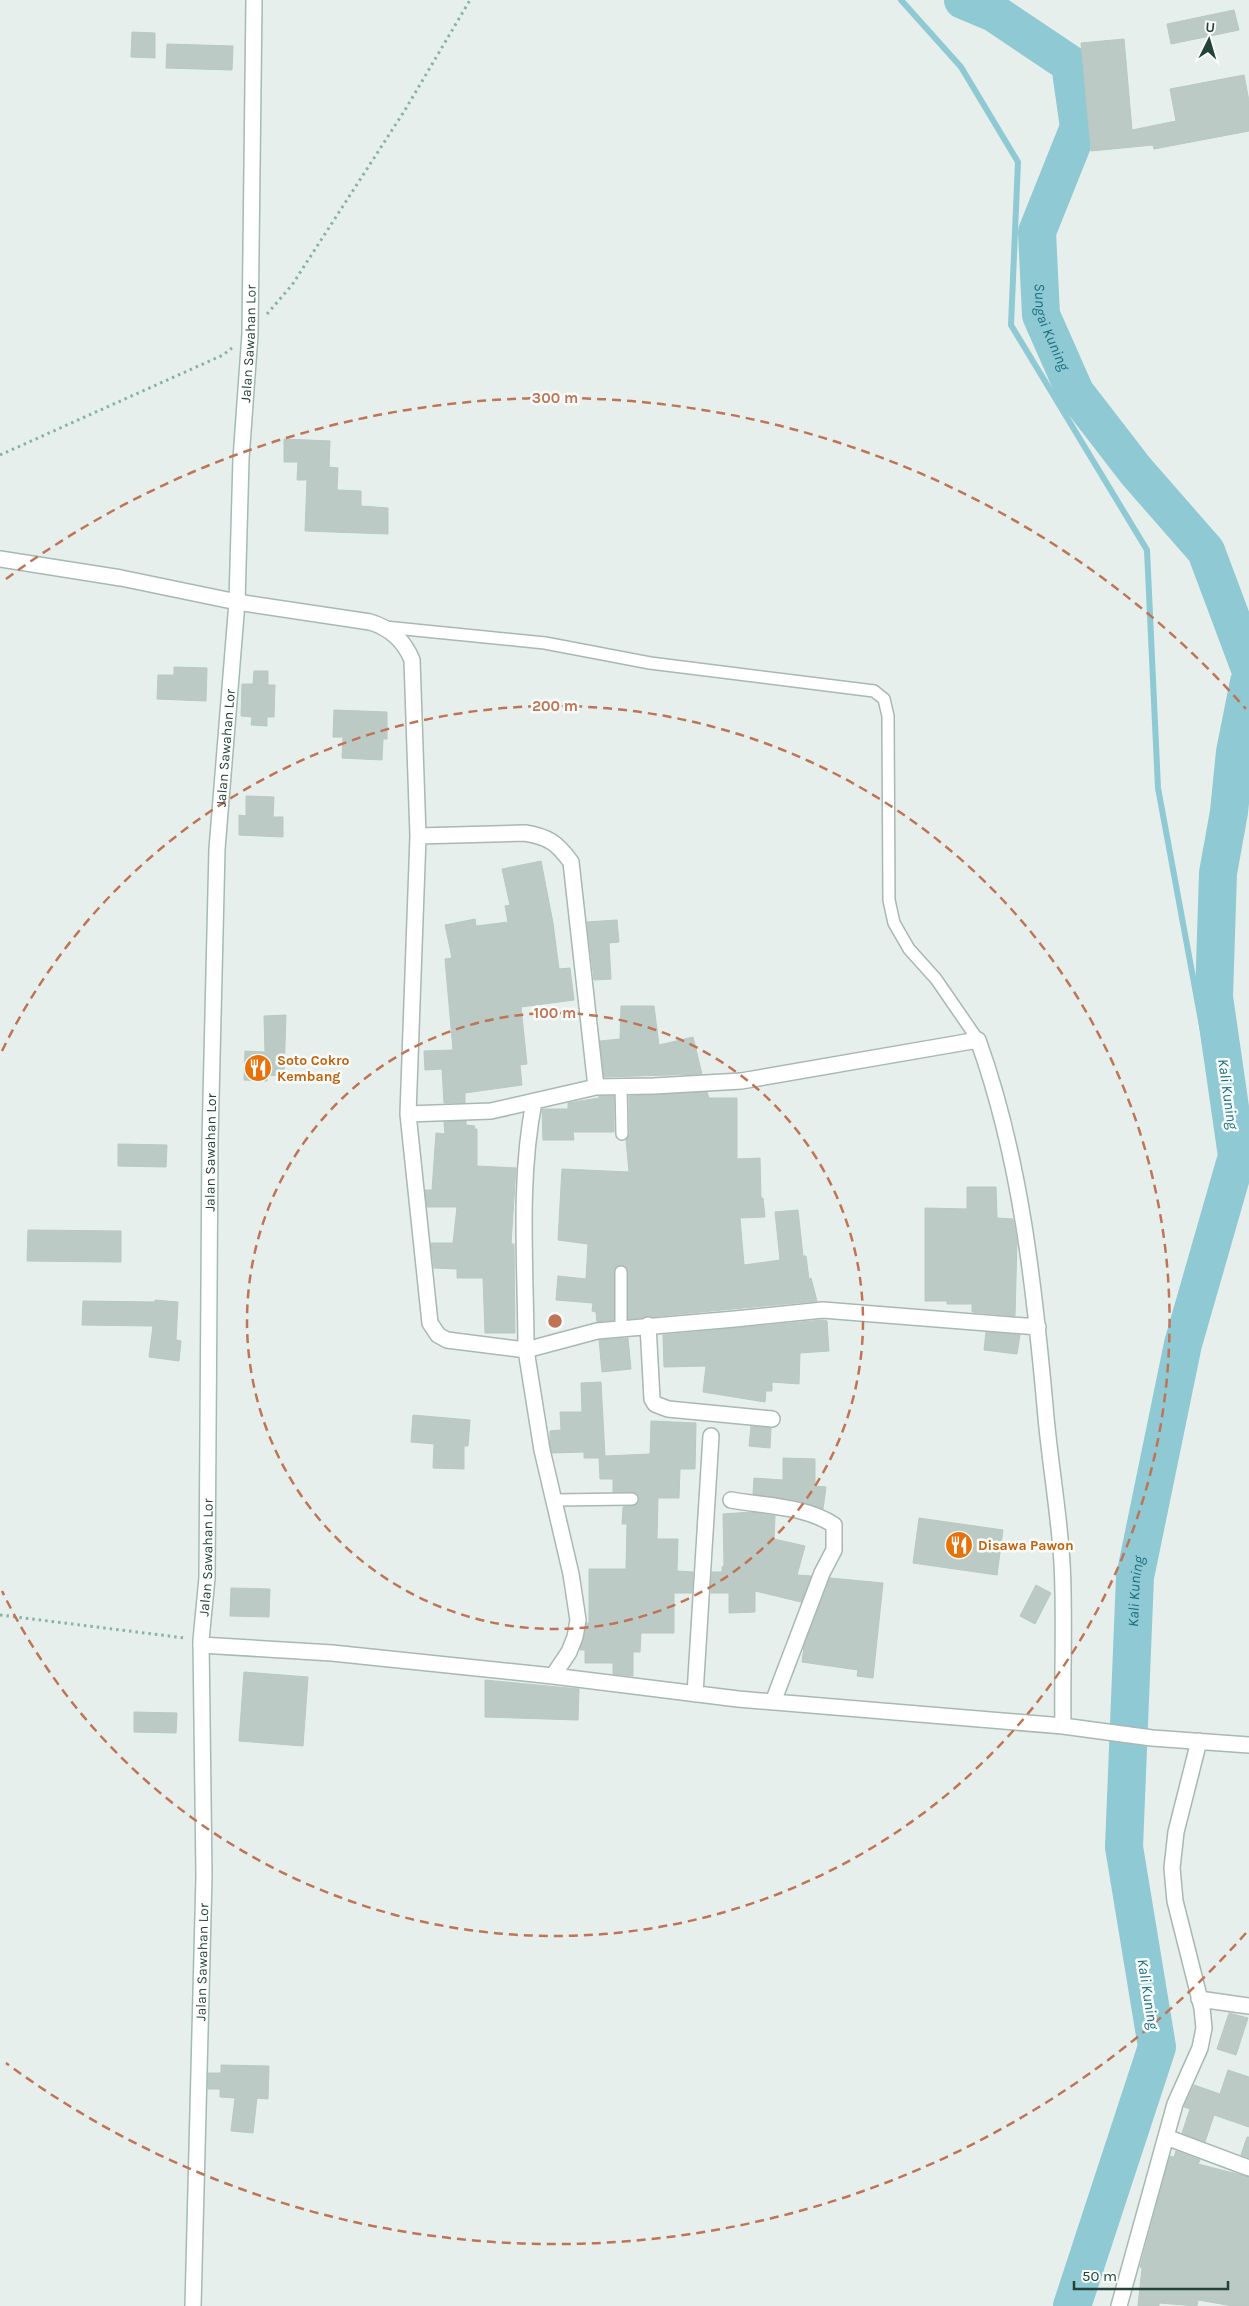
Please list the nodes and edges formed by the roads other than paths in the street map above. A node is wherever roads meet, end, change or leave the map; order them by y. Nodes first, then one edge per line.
1 (254, 0) edge
2 (0, 559) edge
3 (237, 602) junction
4 (385, 627) junction
5 (418, 836) junction
6 (978, 1040) junction
7 (621, 1086) junction
8 (596, 1087) junction
9 (534, 1102) junction
10 (408, 1114) junction
11 (622, 1134) dead end
12 (621, 1272) dead end
13 (648, 1325) junction
14 (1038, 1327) junction
15 (621, 1328) junction
16 (526, 1350) junction
17 (772, 1419) dead end
18 (711, 1436) dead end
19 (632, 1499) dead end
20 (554, 1500) junction
21 (732, 1500) dead end
22 (201, 1643) junction
23 (553, 1676) junction
24 (695, 1694) junction
25 (773, 1702) junction
26 (1063, 1726) junction
27 (1199, 1741) junction
28 (1249, 1745) edge
29 (1199, 1999) junction
30 (1249, 2006) edge
31 (1166, 2137) junction
32 (1249, 2168) edge
33 (193, 2306) edge
34 (1119, 2306) edge

1 - 3 street, Jalan Sawahan Lor
2 - 3 street
3 - 4 street
3 - 22 street, Jalan Sawahan Lor
4 - 5 street
4 - 6 lane
5 - 8 street
5 - 10 street
6 - 7 street
6 - 14 street
7 - 8 street
7 - 11 lane
8 - 9 street
9 - 10 street
9 - 16 street
10 - 16 street
12 - 15 lane
13 - 14 street
13 - 15 street
13 - 17 street
14 - 26 street
15 - 16 street
16 - 20 street
18 - 24 street
19 - 20 lane
20 - 23 street
21 - 25 street
22 - 23 street
22 - 33 street, Jalan Sawahan Lor
23 - 24 street
24 - 25 street
25 - 26 street
26 - 27 street
27 - 28 street
27 - 29 street
29 - 30 street
29 - 31 street
31 - 32 street
31 - 34 street

